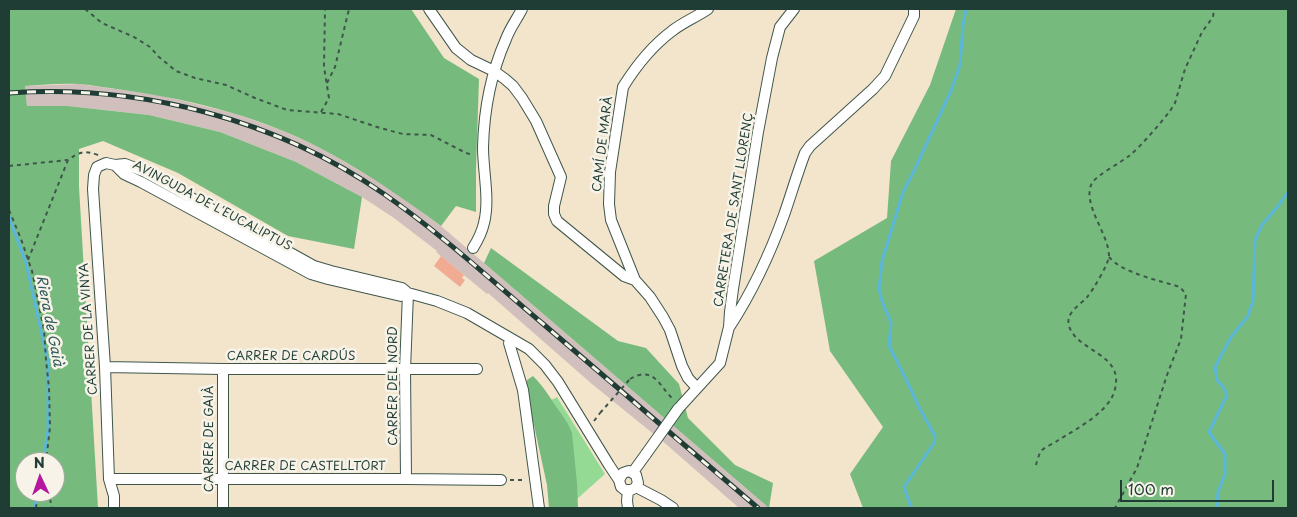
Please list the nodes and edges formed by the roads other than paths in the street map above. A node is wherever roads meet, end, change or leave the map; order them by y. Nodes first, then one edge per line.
1 (429, 9) edge
2 (522, 9) edge
3 (708, 9) edge
4 (794, 9) edge
5 (914, 9) edge
6 (494, 71) junction
7 (115, 165) joint
8 (473, 248) dead end
9 (636, 280) junction
10 (408, 293) junction
11 (729, 327) junction
12 (511, 339) junction
13 (105, 367) junction
14 (223, 369) junction
15 (477, 369) dead end
16 (406, 370) junction
17 (697, 388) junction
18 (626, 475) junction
19 (109, 479) junction
20 (406, 479) junction
21 (223, 480) junction
22 (501, 480) road end
23 (632, 488) junction
24 (114, 508) edge
25 (223, 508) edge
26 (539, 508) edge
27 (628, 508) edge
28 (673, 508) edge

1 - 6 street
2 - 6 street
3 - 9 street, CAMÍ DE MARÀ
4 - 11 street, CARRETERA DE SANT LLORENÇ
5 - 11 street
6 - 8 street
6 - 9 street
7 - 10 street, AVINGUDA DE L'EUCALIPTUS
7 - 13 street, CARRER DE LA VINYA
9 - 17 street, CAMÍ DE MARÀ
10 - 12 street, AVINGUDA DE L'EUCALIPTUS
10 - 16 street, CARRER DEL NORD
11 - 17 street, CARRETERA DE SANT LLORENÇ
12 - 18 street
12 - 26 street
13 - 14 street, CARRER DE CARDÚS
13 - 19 street, CARRER DE LA VINYA
14 - 16 street, CARRER DE CARDÚS
14 - 21 street, CARRER DE GAIÀ
15 - 16 street, CARRER DE CARDÚS
16 - 20 street, CARRER DEL NORD
17 - 18 street, CARRETERA DE SANT LLORENÇ, bridge
18 - 23 street
18 - 23 street
19 - 21 street, CARRER DE CASTELLTORT
19 - 24 street, CARRER DE LA VINYA
20 - 21 street, CARRER DE CASTELLTORT
20 - 22 street, CARRER DE CASTELLTORT
21 - 25 street, CARRER DE GAIÀ
23 - 27 street
23 - 28 street

